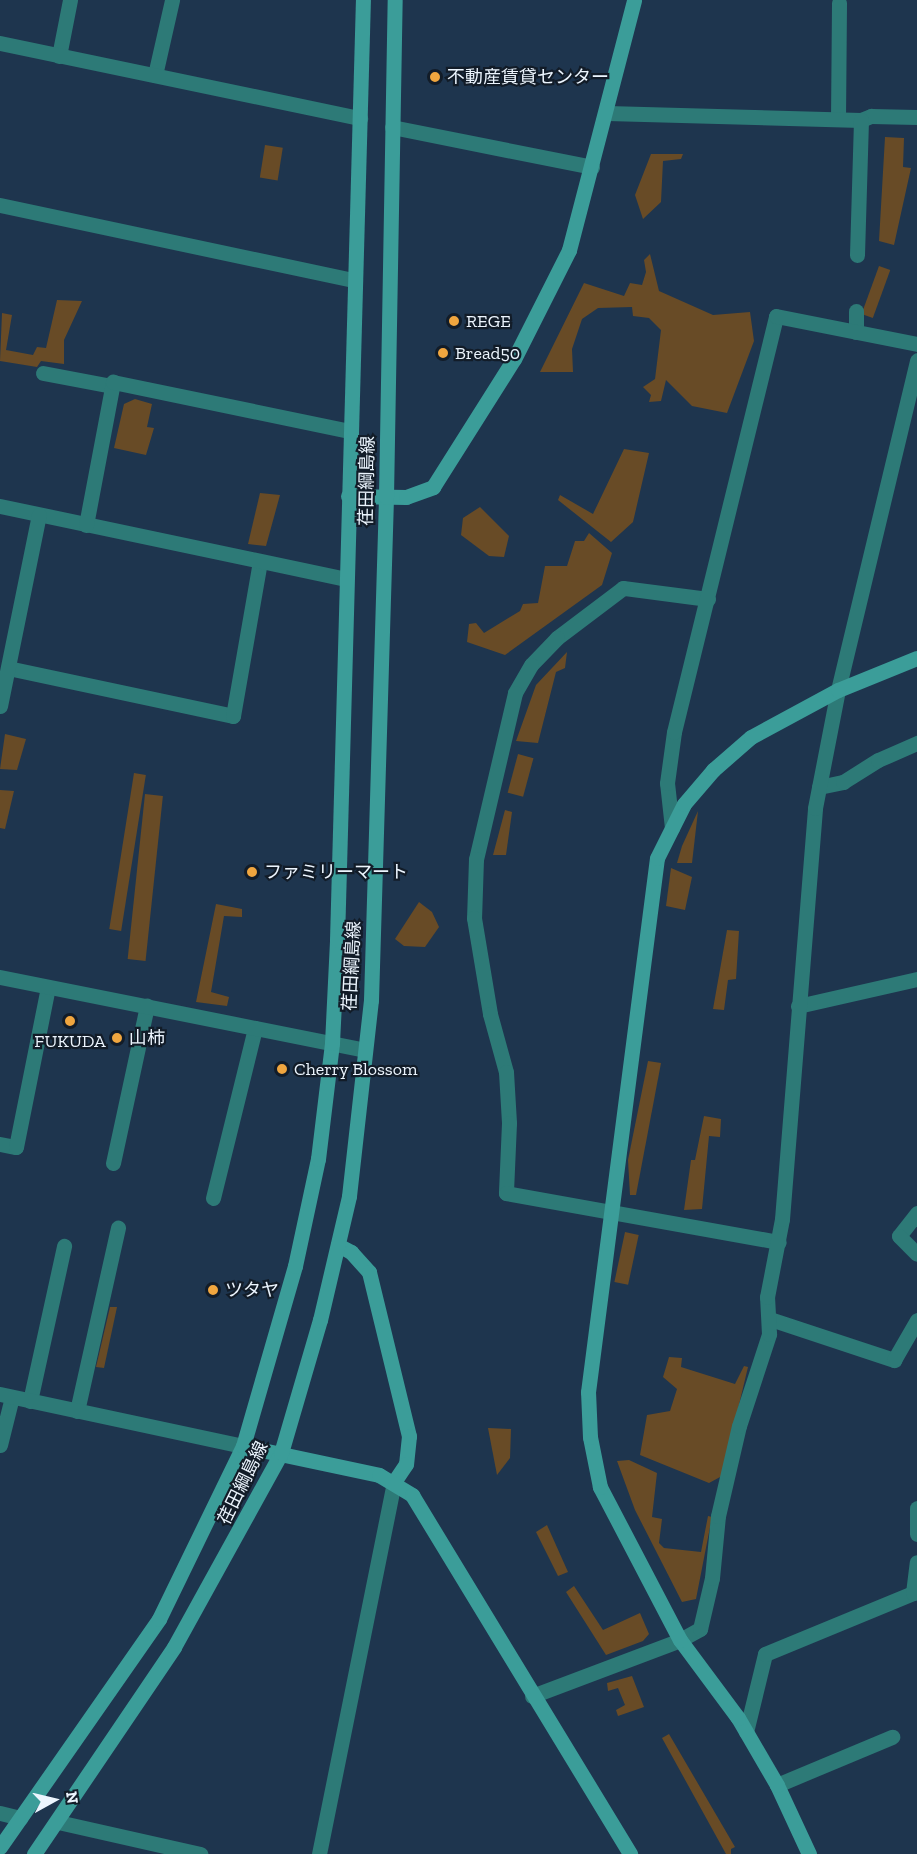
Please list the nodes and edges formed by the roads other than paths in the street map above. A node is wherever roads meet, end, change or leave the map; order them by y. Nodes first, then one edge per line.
1 (70, 0) edge
2 (172, 0) edge
3 (363, 0) edge
4 (395, 0) edge
5 (634, 0) edge
6 (839, 3) dead end
7 (0, 43) edge
8 (59, 56) junction
9 (155, 75) junction
10 (607, 113) junction
11 (917, 117) edge
12 (360, 118) junction
13 (838, 119) junction
14 (861, 120) junction
15 (392, 127) junction
16 (592, 167) junction
17 (0, 205) edge
18 (857, 255) dead end
19 (354, 280) junction
20 (856, 311) dead end
21 (856, 332) junction
22 (917, 345) edge
23 (917, 360) edge
24 (44, 373) dead end
25 (112, 386) junction
26 (350, 431) junction
27 (348, 496) junction
28 (386, 497) junction
29 (0, 507) edge
30 (39, 515) junction
31 (86, 525) junction
32 (260, 561) junction
33 (345, 579) junction
34 (708, 598) junction
35 (917, 658) edge
36 (8, 668) junction
37 (838, 690) junction
38 (0, 706) edge
39 (917, 743) edge
40 (819, 787) junction
41 (672, 828) junction
42 (0, 977) edge
43 (917, 979) edge
44 (48, 987) junction
45 (147, 1006) junction
46 (798, 1006) junction
47 (255, 1028) junction
48 (332, 1043) junction
49 (365, 1050) junction
50 (0, 1144) edge
51 (113, 1163) dead end
52 (213, 1198) dead end
53 (611, 1210) junction
54 (917, 1213) edge
55 (117, 1228) dead end
56 (779, 1242) junction
57 (338, 1245) junction
58 (64, 1246) dead end
59 (917, 1254) edge
60 (770, 1319) junction
61 (917, 1320) edge
62 (6, 1395) edge
63 (30, 1401) junction
64 (77, 1411) junction
65 (0, 1445) edge
66 (243, 1446) junction
67 (281, 1454) junction
68 (394, 1482) junction
69 (917, 1508) edge
70 (917, 1534) edge
71 (917, 1562) edge
72 (681, 1640) junction
73 (532, 1696) junction
74 (746, 1732) junction
75 (892, 1737) dead end
76 (777, 1785) junction
77 (0, 1813) edge
78 (20, 1818) junction
79 (58, 1822) junction
80 (0, 1847) edge
81 (153, 1849) edge
82 (34, 1854) edge
83 (200, 1854) edge
84 (319, 1854) edge
85 (630, 1854) edge
86 (809, 1854) edge

1 - 8 street
2 - 9 street
3 - 12 main road, 荏田綱島線
4 - 15 main road, 荏田綱島線
5 - 10 main road
6 - 13 street
7 - 8 street
8 - 9 street
9 - 12 street
10 - 13 street
10 - 16 main road
11 - 14 street
12 - 19 main road, 荏田綱島線
13 - 14 street
14 - 18 street
15 - 16 street
15 - 28 main road, 荏田綱島線
16 - 28 main road
17 - 19 street
19 - 26 main road, 荏田綱島線
20 - 21 street
21 - 22 street
21 - 34 street
23 - 37 street
24 - 25 street
25 - 26 street
25 - 31 street
26 - 27 main road, 荏田綱島線
27 - 28 main road
27 - 33 main road, 荏田綱島線
28 - 49 main road, 荏田綱島線
29 - 30 street
30 - 31 street
30 - 36 street
31 - 32 street
32 - 33 street
32 - 36 street
33 - 48 main road, 荏田綱島線
34 - 41 street
34 - 53 street
35 - 37 main road
36 - 38 street
37 - 40 street
37 - 41 main road
39 - 40 street
40 - 46 street
41 - 53 main road
42 - 44 street
43 - 46 street
44 - 45 street
44 - 50 street
45 - 47 street
45 - 51 street
46 - 56 street
47 - 48 street
47 - 52 street
48 - 49 street
48 - 66 main road, 荏田綱島線
49 - 57 main road, 荏田綱島線
53 - 56 street
53 - 72 main road
54 - 59 street
55 - 64 street
56 - 60 street
57 - 67 main road, 荏田綱島線
57 - 68 main road
58 - 63 street
60 - 61 street
60 - 72 street
62 - 63 street
62 - 65 street
63 - 64 street
64 - 66 street
66 - 67 main road
66 - 78 main road, 荏田綱島線
67 - 68 main road
67 - 79 main road, 荏田綱島線
68 - 73 main road
68 - 84 street
69 - 70 street
71 - 74 street
72 - 73 street
72 - 74 main road
73 - 85 main road
74 - 76 main road
75 - 76 street
76 - 86 main road
77 - 78 street
78 - 80 main road, 荏田綱島線
79 - 81 street
79 - 82 main road, 荏田綱島線
81 - 83 street

